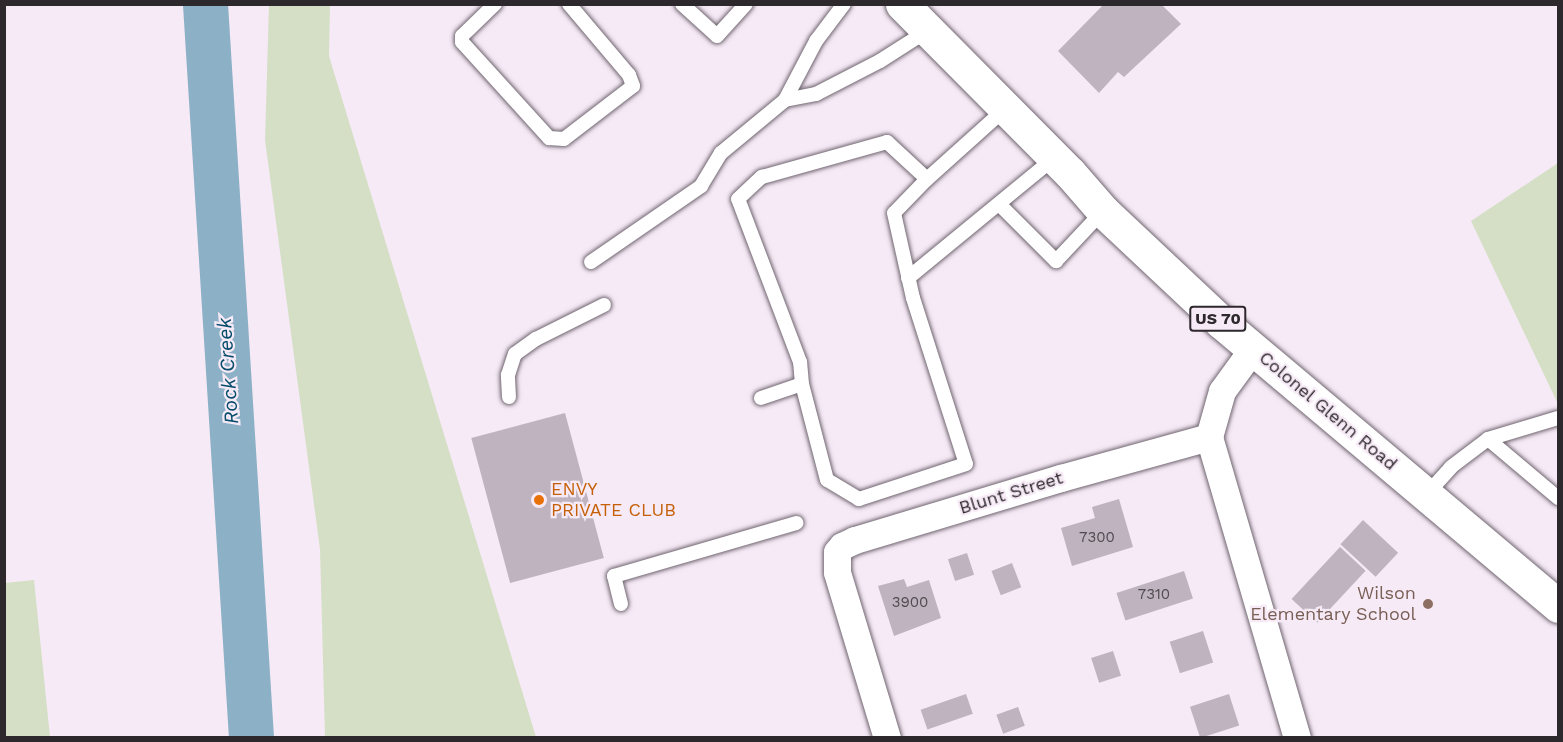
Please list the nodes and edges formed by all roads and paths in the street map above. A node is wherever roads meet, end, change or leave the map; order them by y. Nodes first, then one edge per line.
1 (495, 4) edge
2 (569, 4) edge
3 (682, 4) edge
4 (726, 4) edge
5 (844, 4) edge
6 (902, 4) edge
7 (742, 9) edge
8 (927, 31) junction
9 (785, 100) junction
10 (1006, 108) junction
11 (1054, 158) junction
12 (927, 179) junction
13 (999, 204) junction
14 (1103, 210) junction
15 (591, 262) dead end
16 (908, 278) junction
17 (604, 305) dead end
18 (1254, 347) junction
19 (802, 384) junction
20 (509, 397) dead end
21 (761, 398) dead end
22 (1558, 418) edge
23 (1209, 436) junction
24 (1488, 438) junction
25 (1427, 494) junction
26 (1558, 498) edge
27 (796, 523) dead end
28 (621, 604) dead end
29 (1558, 606) edge
30 (887, 738) edge
31 (1297, 738) edge

1 - 2 lane
3 - 7 lane
4 - 7 lane
5 - 9 lane
6 - 8 main road, Colonel Glenn Road / US 70
8 - 9 lane
8 - 10 main road, Colonel Glenn Road / US 70
9 - 15 lane
10 - 11 main road, Colonel Glenn Road / US 70
10 - 12 lane
11 - 13 lane
11 - 14 main road, Colonel Glenn Road / US 70
12 - 16 lane
12 - 19 lane
13 - 14 lane
13 - 16 lane
14 - 18 main road, Colonel Glenn Road / US 70
16 - 19 lane
17 - 20 lane
18 - 23 street
18 - 25 main road, Colonel Glenn Road / US 70
19 - 21 lane
22 - 24 lane
23 - 30 street, Blunt Street
23 - 31 street
24 - 25 lane
24 - 26 lane
25 - 29 main road, Colonel Glenn Road / US 70
27 - 28 lane

